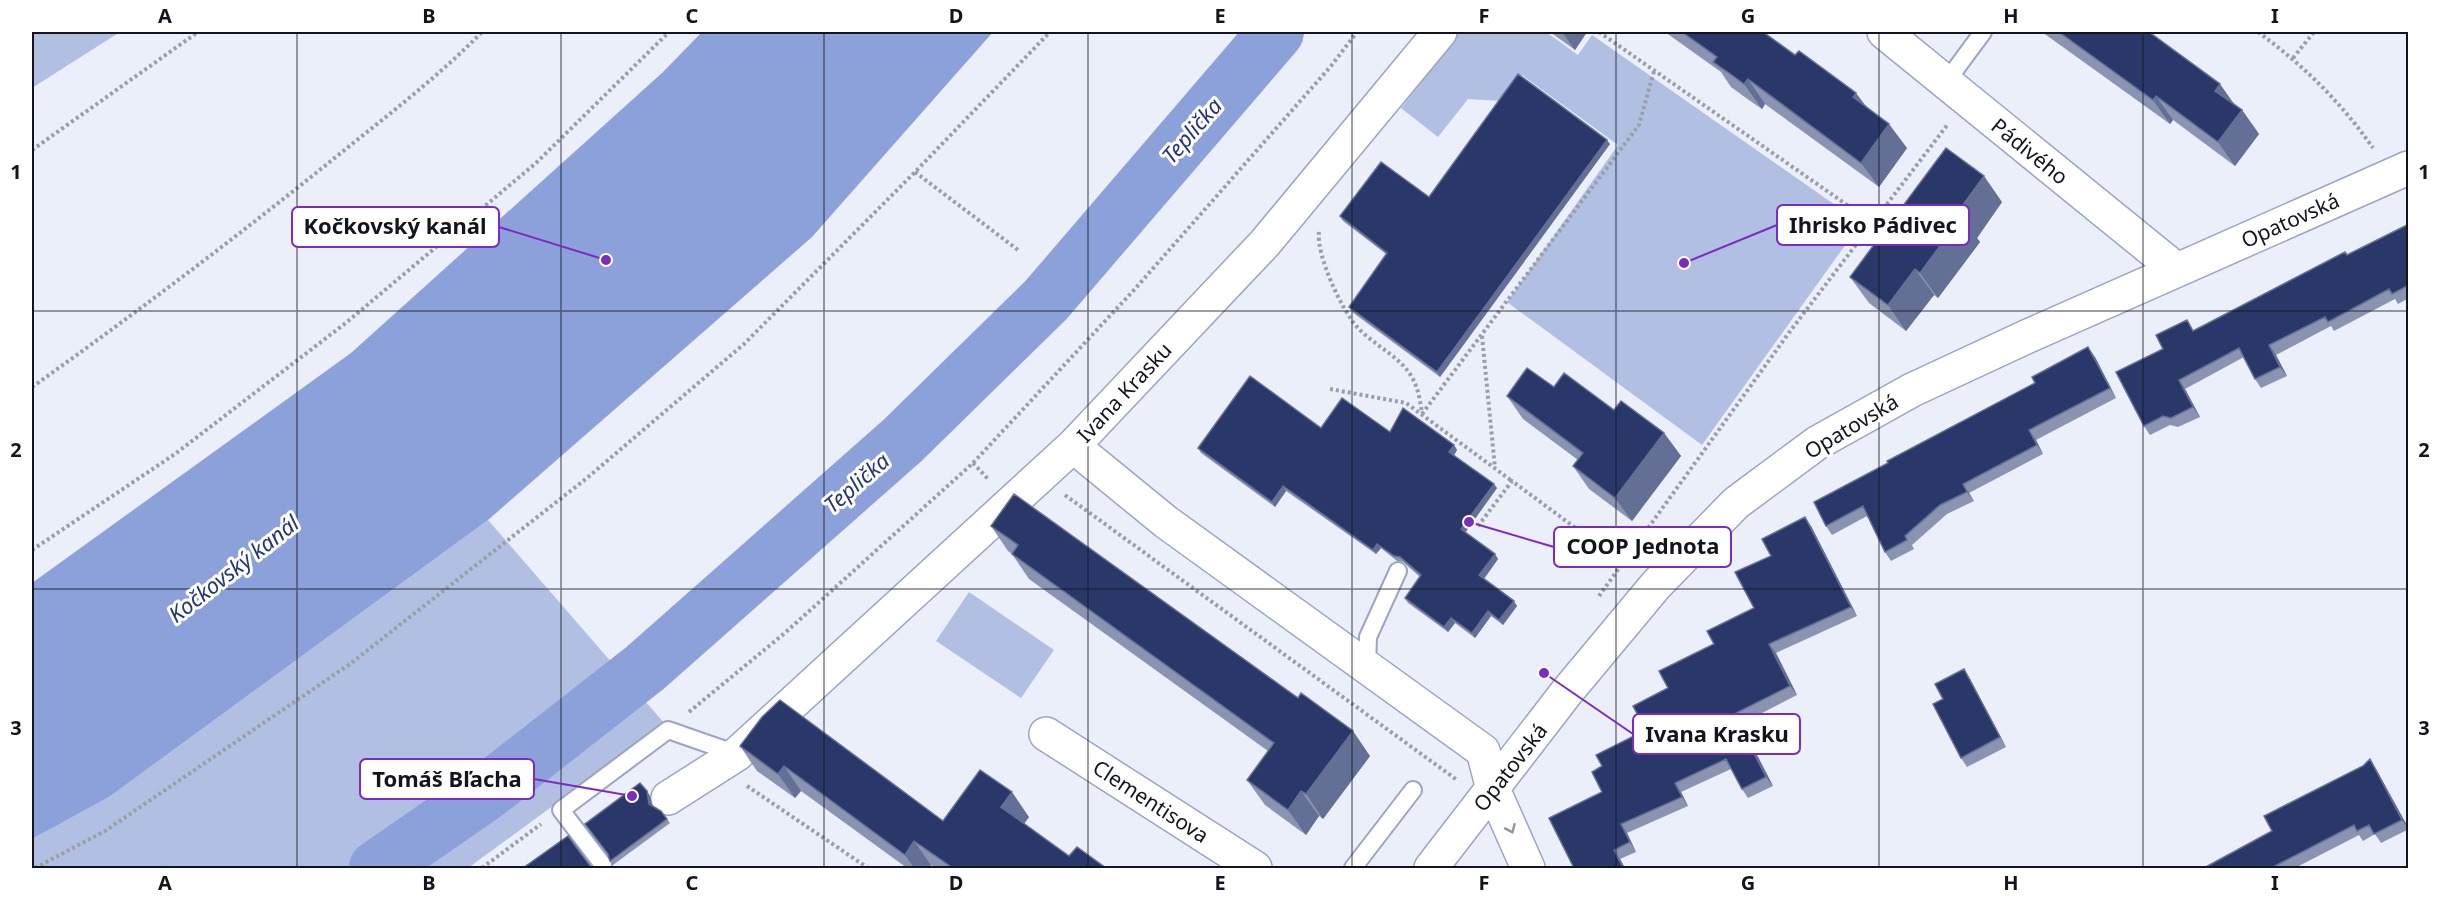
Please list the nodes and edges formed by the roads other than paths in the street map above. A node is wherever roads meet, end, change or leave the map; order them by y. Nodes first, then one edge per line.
1 (1440, 32) edge
2 (1884, 32) edge
3 (1983, 32) edge
4 (1956, 91) junction
5 (2409, 168) edge
6 (2176, 270) junction
7 (1073, 446) junction
8 (1398, 571) dead end
9 (1367, 667) junction
10 (1046, 734) dead end
11 (741, 769) junction
12 (1479, 787) junction
13 (1413, 790) dead end
14 (668, 798) dead end
15 (603, 865) dead end
16 (1255, 868) edge
17 (1353, 868) edge
18 (1431, 868) edge
19 (1528, 868) edge

1 - 7 street, Ivana Krasku
2 - 4 street, Pádivého
3 - 4 lane
4 - 6 street, Pádivého
5 - 6 street, Opatovská
6 - 12 street, Opatovská
7 - 9 street, Ivana Krasku
7 - 11 street
8 - 9 lane
9 - 12 street, Ivana Krasku
10 - 16 street, Clementisova
11 - 14 street
11 - 15 lane
12 - 18 street, Opatovská
12 -> 19 street, Ivana Krasku
13 - 17 lane

